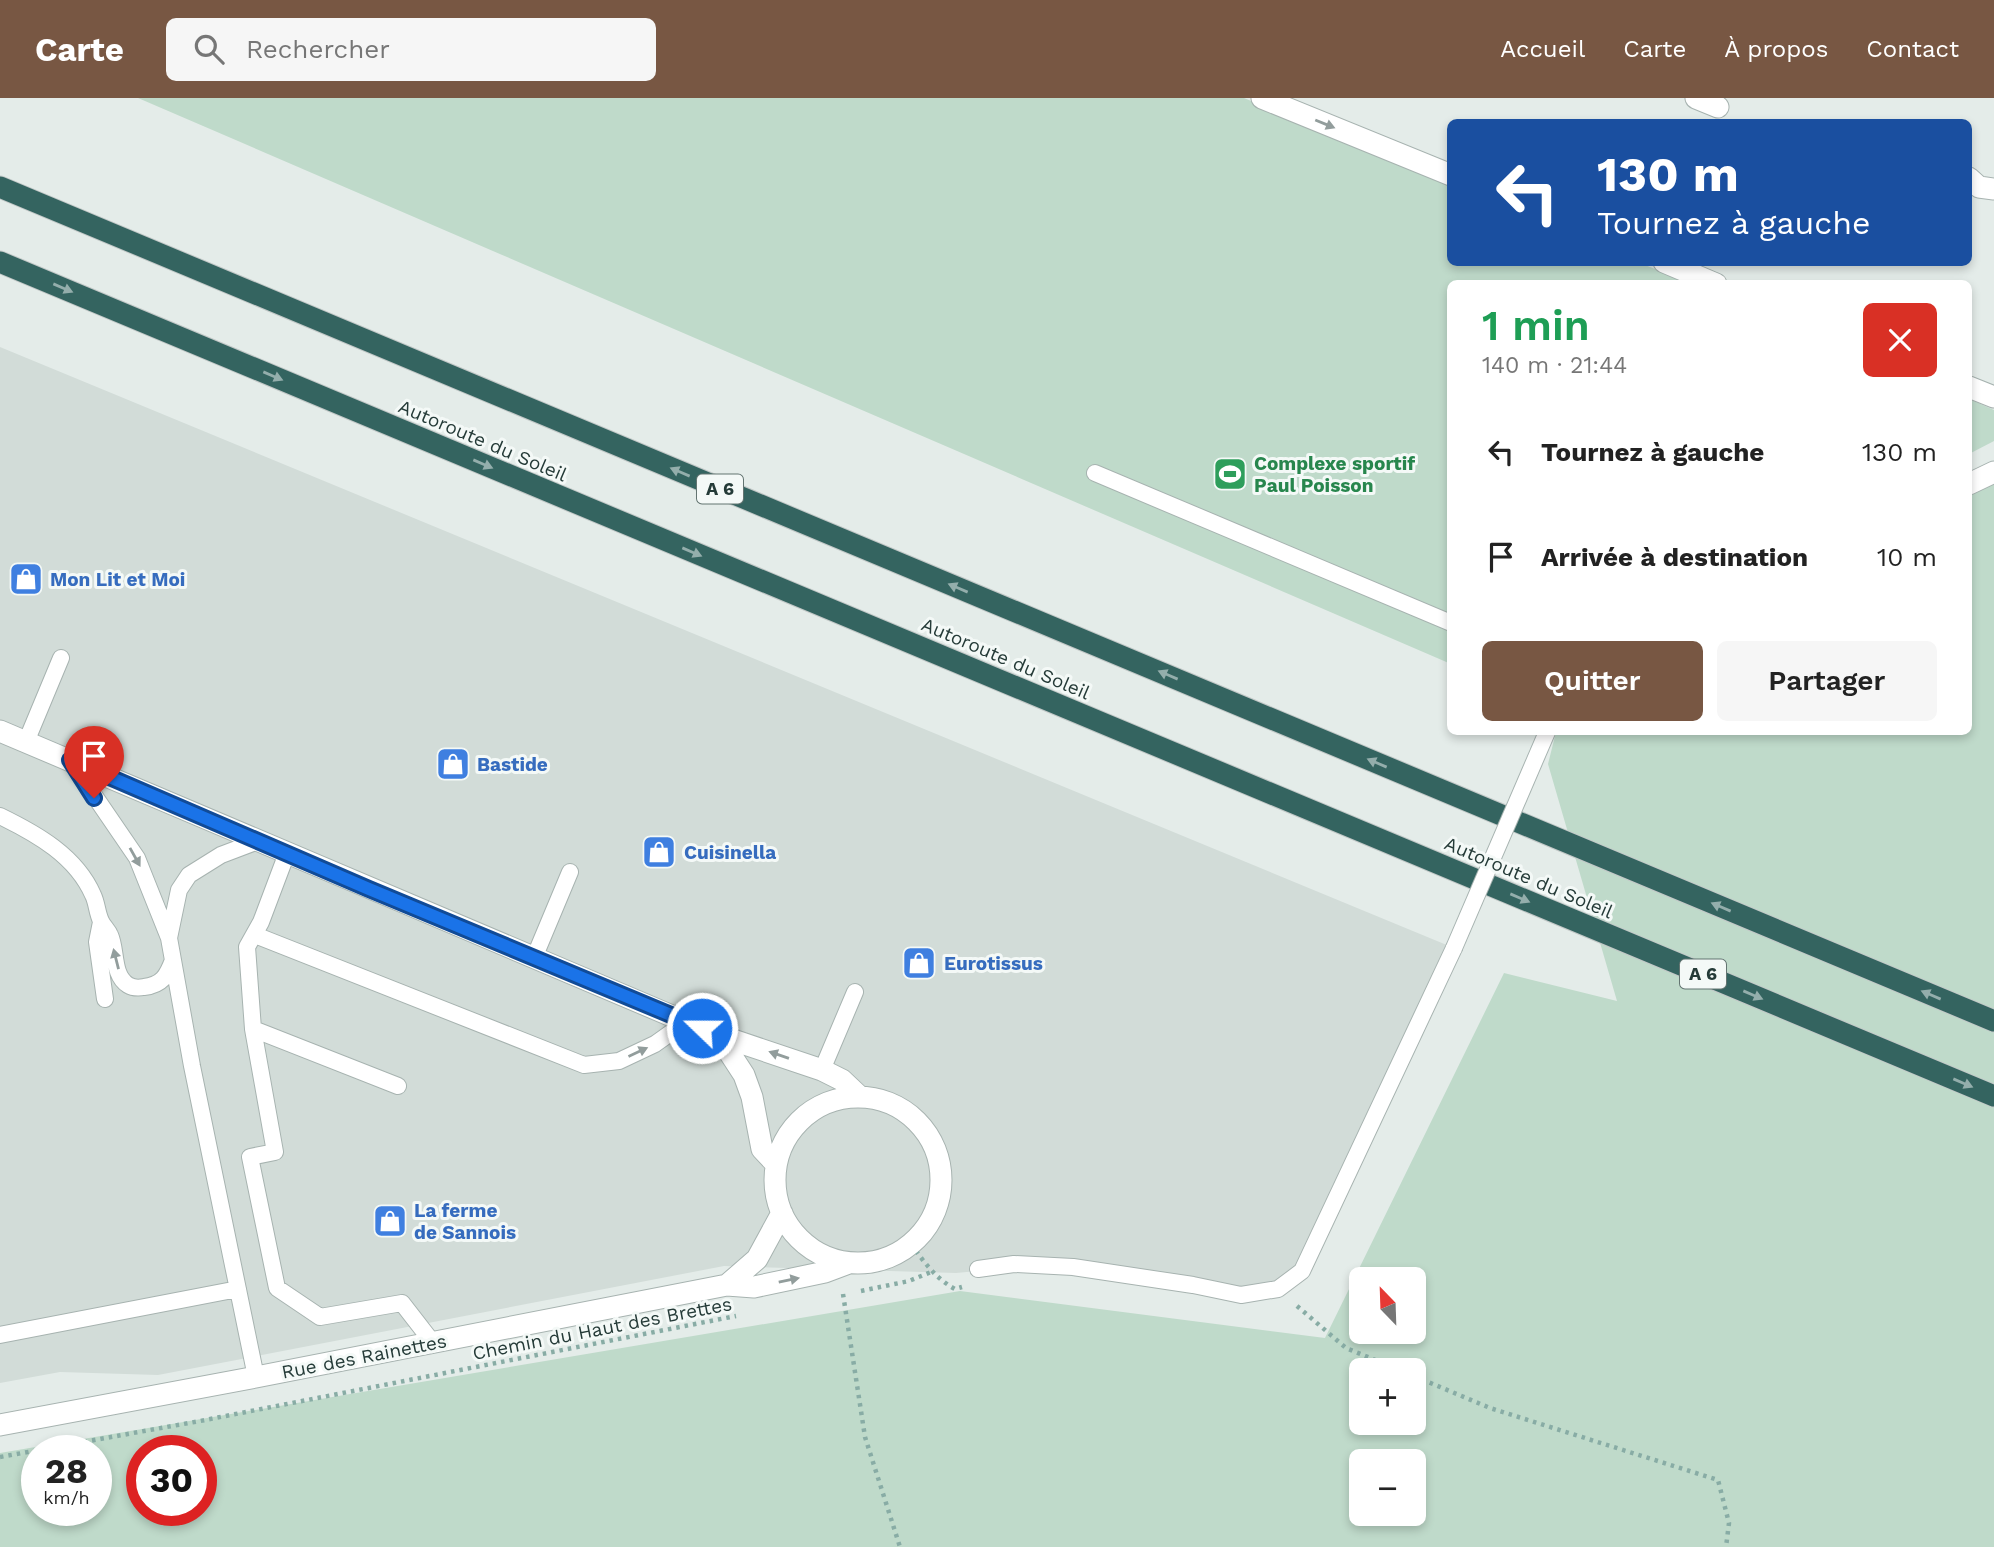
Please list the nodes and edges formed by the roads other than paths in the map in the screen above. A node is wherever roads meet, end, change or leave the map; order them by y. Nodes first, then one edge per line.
1 (1262, 98) edge
2 (1696, 98) edge
3 (1718, 107) dead end
4 (1447, 173) edge
5 (1972, 181) edge
6 (0, 187) edge
7 (1994, 189) edge
8 (0, 262) edge
9 (1673, 266) edge
10 (1707, 280) edge
11 (1972, 388) edge
12 (1994, 397) edge
13 (1994, 472) edge
14 (1094, 473) dead end
15 (1972, 483) edge
16 (1447, 621) edge
17 (61, 659) dead end
18 (0, 731) edge
19 (1546, 735) edge
20 (26, 742) junction
21 (70, 760) junction
22 (0, 817) edge
23 (258, 841) junction
24 (287, 853) junction
25 (570, 872) dead end
26 (101, 922) junction
27 (255, 936) junction
28 (169, 938) junction
29 (534, 958) junction
30 (173, 960) junction
31 (855, 992) dead end
32 (105, 999) dead end
33 (1994, 1021) edge
34 (686, 1022) junction
35 (253, 1030) junction
36 (718, 1035) junction
37 (822, 1070) junction
38 (398, 1086) dead end
39 (1994, 1096) edge
40 (860, 1097) junction
41 (776, 1164) junction
42 (782, 1213) junction
43 (849, 1263) junction
44 (978, 1269) dead end
45 (727, 1285) junction
46 (238, 1289) junction
47 (0, 1335) edge
48 (433, 1343) junction
49 (256, 1377) junction
50 (0, 1425) edge

1 -> 4 street
2 - 3 street
5 - 7 street
33 -> 6 highway, A 6
8 -> 39 highway, Autoroute du Soleil / A 6
9 - 10 street
11 - 12 street
13 - 15 street
14 - 16 lane
17 - 20 lane
18 - 20 street
19 - 44 lane, bridge
20 - 21 street
21 - 23 street
21 -> 28 lane
22 - 26 lane
23 - 24 street
23 - 28 lane
24 - 27 lane
24 - 29 street
25 - 29 lane
30 -> 26 lane
26 - 32 lane
27 -> 34 lane
27 - 35 lane
28 - 30 lane
29 - 34 street
30 - 46 lane
31 - 37 lane
34 - 36 street
35 - 38 lane
35 - 48 lane
37 -> 36 street
36 - 41 street
37 - 40 street
40 - 41 street
40 - 43 street
41 - 42 street
42 - 43 street
42 - 45 street, Rue des Rainettes
45 -> 43 street, Rue des Rainettes
45 - 48 street, Rue des Rainettes
46 - 47 lane
46 - 49 lane
48 - 49 street, Rue des Rainettes
49 - 50 street, Rue des Rainettes

